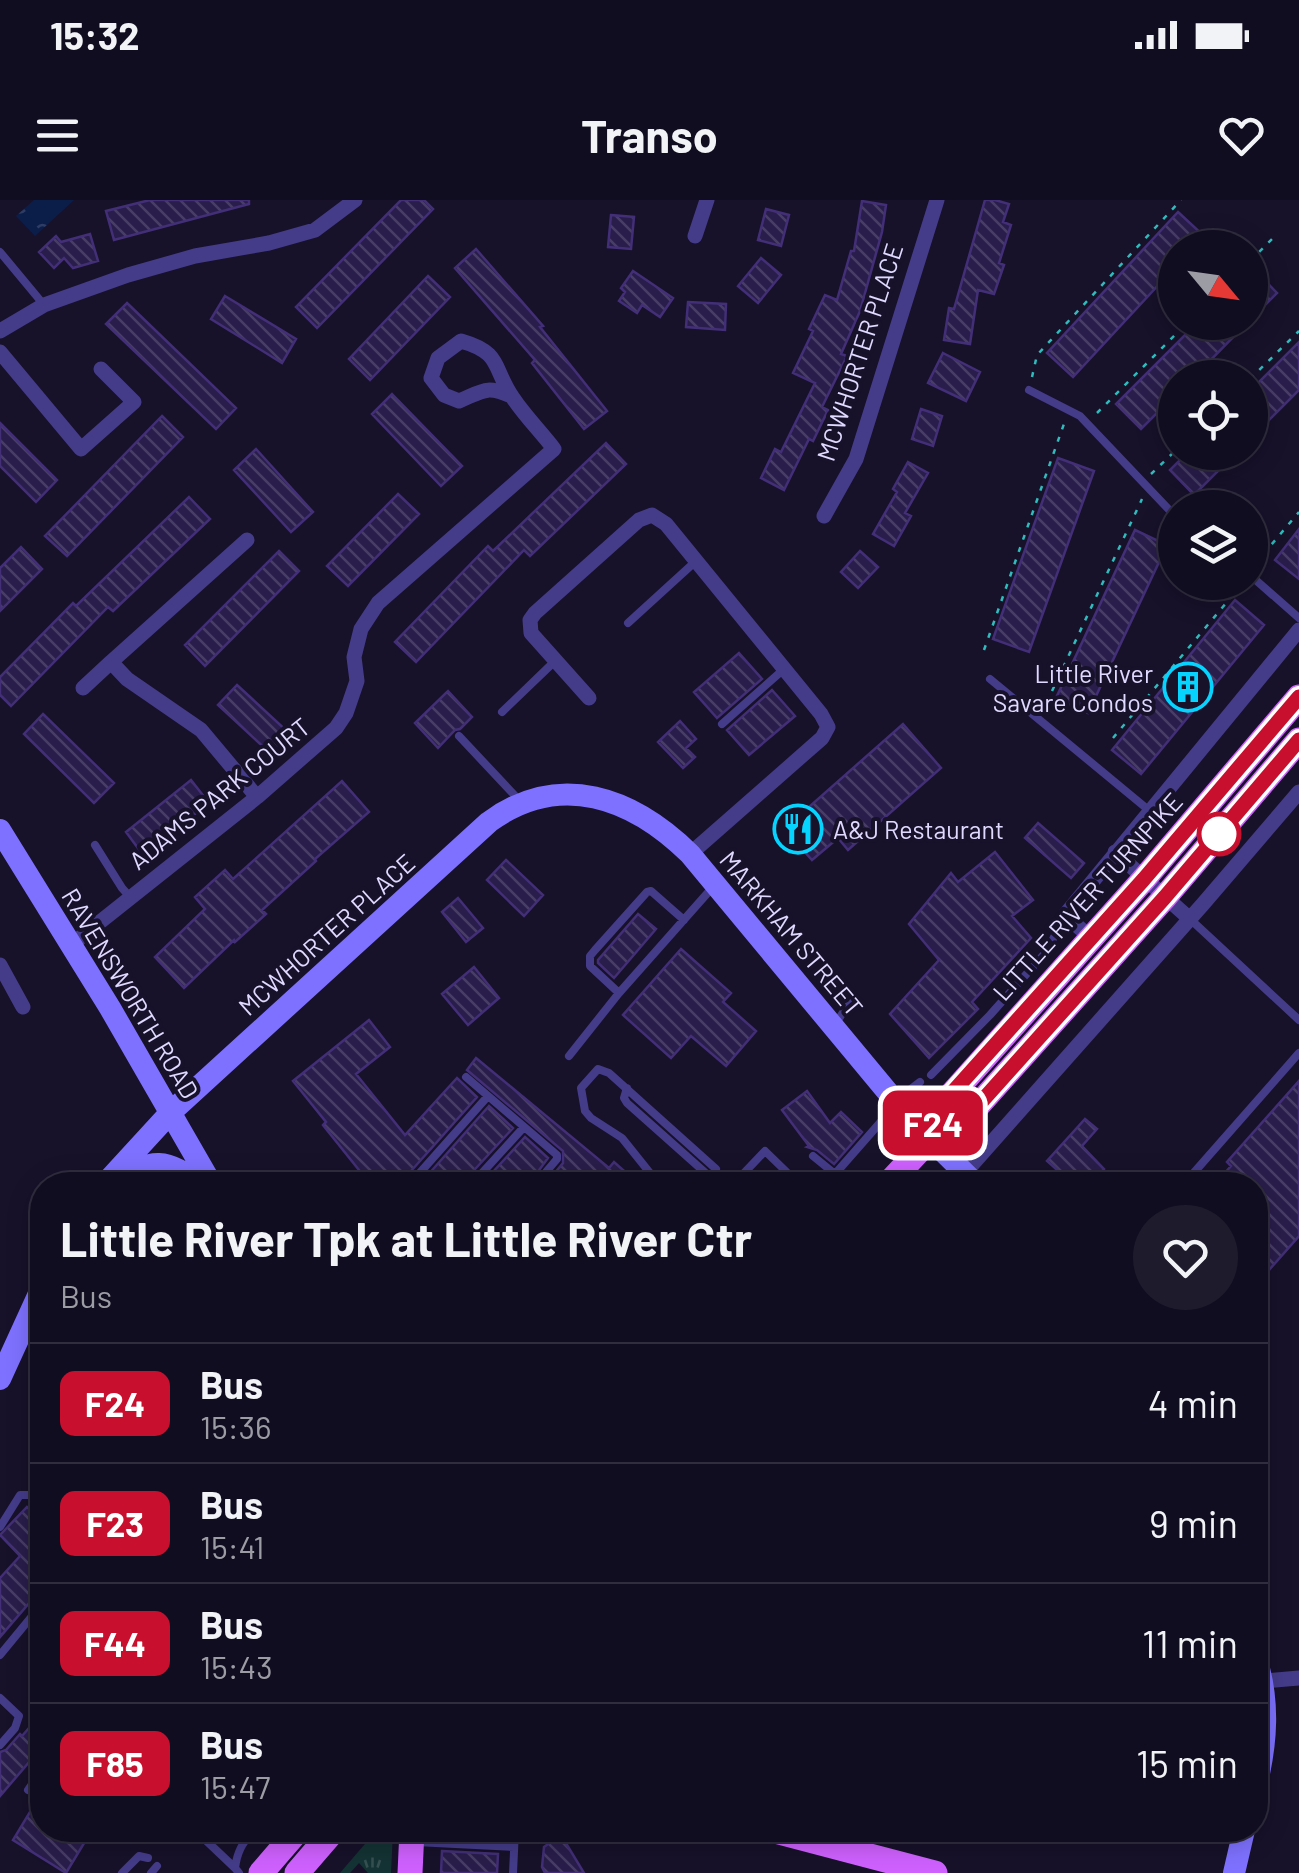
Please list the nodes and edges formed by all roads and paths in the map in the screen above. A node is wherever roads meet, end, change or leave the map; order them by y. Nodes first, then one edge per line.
1 (355, 200) edge
2 (707, 200) edge
3 (937, 200) edge
4 (1180, 200) edge
5 (695, 236) dead end
6 (1274, 237) dead end
7 (1268, 243) edge
8 (0, 252) edge
9 (44, 304) junction
10 (0, 330) edge
11 (1299, 332) edge
12 (1170, 340) edge
13 (0, 352) edge
14 (1268, 362) edge
15 (101, 369) dead end
16 (1030, 390) joint
17 (511, 396) junction
18 (1069, 410) junction
19 (1088, 423) junction
20 (1158, 470) edge
21 (1144, 486) junction
22 (1158, 500) edge
23 (1299, 512) edge
24 (824, 516) dead end
25 (247, 540) dead end
26 (1268, 551) edge
27 (696, 561) junction
28 (1268, 590) edge
29 (1228, 600) edge
30 (1299, 618) edge
31 (628, 622) dead end
32 (1299, 630) edge
33 (984, 650) dead end
34 (556, 660) junction
35 (111, 662) junction
36 (784, 668) junction
37 (990, 679) dead end
38 (83, 688) dead end
39 (1052, 691) dead end
40 (1299, 697) edge
41 (589, 698) dead end
42 (502, 712) dead end
43 (722, 724) dead end
44 (459, 736) dead end
45 (1112, 738) dead end
46 (1299, 740) edge
47 (1299, 792) edge
48 (257, 797) junction
49 (522, 803) junction
50 (1150, 812) junction
51 (0, 830) edge
52 (95, 845) dead end
53 (1115, 852) junction
54 (690, 854) junction
55 (1144, 879) junction
56 (715, 884) junction
57 (1165, 897) junction
58 (130, 898) junction
59 (1065, 915) junction
60 (1190, 919) junction
61 (684, 920) junction
62 (1091, 938) junction
63 (71, 945) junction
64 (0, 965) edge
65 (1031, 986) junction
66 (620, 993) junction
67 (852, 999) dead end
68 (23, 1008) dead end
69 (1299, 1020) edge
70 (833, 1026) junction
71 (983, 1040) junction
72 (1299, 1053) edge
73 (569, 1056) dead end
74 (942, 1064) junction
75 (931, 1074) dead end
76 (466, 1077) dead end
77 (920, 1082) dead end
78 (961, 1084) junction
79 (488, 1096) junction
80 (897, 1103) junction
81 (171, 1112) junction
82 (524, 1128) junction
83 (930, 1139) junction
84 (813, 1156) dead end
85 (116, 1172) edge
86 (133, 1172) edge
87 (182, 1172) edge
88 (205, 1172) edge
89 (421, 1172) edge
90 (483, 1172) edge
91 (546, 1172) edge
92 (649, 1172) edge
93 (713, 1172) dead end
94 (745, 1172) edge
95 (787, 1172) edge
96 (833, 1172) edge
97 (837, 1172) edge
98 (899, 1172) edge
99 (958, 1172) edge
100 (973, 1172) edge
101 (1194, 1172) edge
102 (30, 1313) edge
103 (0, 1379) edge
104 (30, 1496) edge
105 (0, 1526) edge
106 (30, 1618) edge
107 (0, 1654) edge
108 (1299, 1678) edge
109 (1268, 1681) edge
110 (0, 1698) edge
111 (0, 1745) edge
112 (30, 1787) edge
113 (28, 1790) dead end
114 (210, 1842) edge
115 (285, 1842) edge
116 (324, 1842) edge
117 (412, 1842) edge
118 (463, 1842) edge
119 (514, 1842) edge
120 (861, 1842) edge
121 (1241, 1842) edge
122 (514, 1848) junction
123 (148, 1858) dead end
124 (245, 1871) edge
125 (122, 1873) edge
126 (297, 1873) edge
127 (410, 1873) edge
128 (513, 1873) edge
129 (934, 1873) edge
130 (1234, 1873) edge

1 - 9 street
2 - 5 street
3 - 24 street, MCWHORTER PLACE
4 - 16 path
6 - 7 path
8 - 9 lane
9 - 10 street
11 - 14 path
12 - 19 path
13 - 15 street
16 - 18 lane
17 - 17 street, ADAMS PARK COURT
17 - 48 street, ADAMS PARK COURT
18 - 19 lane
18 - 33 path
19 - 21 lane
20 - 21 path
21 - 22 lane
21 - 39 path
23 - 26 path
25 - 35 street
27 - 31 lane
27 - 34 street
27 - 36 street
28 - 30 lane
29 - 45 path
32 - 50 street
34 - 41 street
34 - 42 lane
35 - 38 street
35 - 48 street
36 - 43 lane
36 - 54 street
37 - 50 lane
40 - 55 main road, LITTLE RIVER TURNPIKE
44 - 49 lane
46 - 57 main road, LITTLE RIVER TURNPIKE
47 - 60 street
48 - 58 street, ADAMS PARK COURT
49 - 54 street, MARKHAM STREET
49 - 81 street, MCWHORTER PLACE
50 - 53 street
51 - 63 street, RAVENSWORTH ROAD
52 - 58 lane
53 - 55 street
53 - 59 street
54 - 56 street, MARKHAM STREET
55 - 57 street
55 - 62 main road, LITTLE RIVER TURNPIKE
56 - 61 lane
56 - 70 street, MARKHAM STREET
57 - 60 street
57 - 83 main road, LITTLE RIVER TURNPIKE
58 - 63 street, ADAMS PARK COURT
59 - 62 street
59 - 65 lane
60 - 69 lane
60 - 100 street
61 - 66 lane
61 - 66 lane
62 - 65 main road, LITTLE RIVER TURNPIKE
63 - 81 street, RAVENSWORTH ROAD
64 - 68 street
65 - 71 main road, LITTLE RIVER TURNPIKE
66 - 73 lane
67 - 70 lane
70 - 80 street, MARKHAM STREET
71 - 74 lane
71 - 78 main road, LITTLE RIVER TURNPIKE
72 - 101 lane
74 - 75 lane
74 - 78 lane
76 - 79 lane
77 - 80 lane
78 - 83 main road, LITTLE RIVER TURNPIKE
79 - 82 lane
79 - 89 lane
80 - 83 street, MARKHAM STREET
80 - 97 lane
81 - 85 street, MCWHORTER PLACE
81 - 88 street, RAVENSWORTH ROAD
82 - 90 lane
82 - 91 lane
83 - 98 main road, LITTLE RIVER TURNPIKE
83 - 99 street, MARKHAM STREET
84 - 96 lane
86 - 87 street
92 - 93 lane
94 - 95 lane
102 - 103 street
104 - 105 lane
106 - 107 lane
108 - 109 street
110 - 111 lane
112 - 113 lane
114 - 124 lane
115 - 124 main road
116 - 126 main road
117 - 127 main road
118 - 122 lane
119 - 122 lane
120 - 129 main road
121 - 130 street
122 - 128 lane
123 - 125 lane

